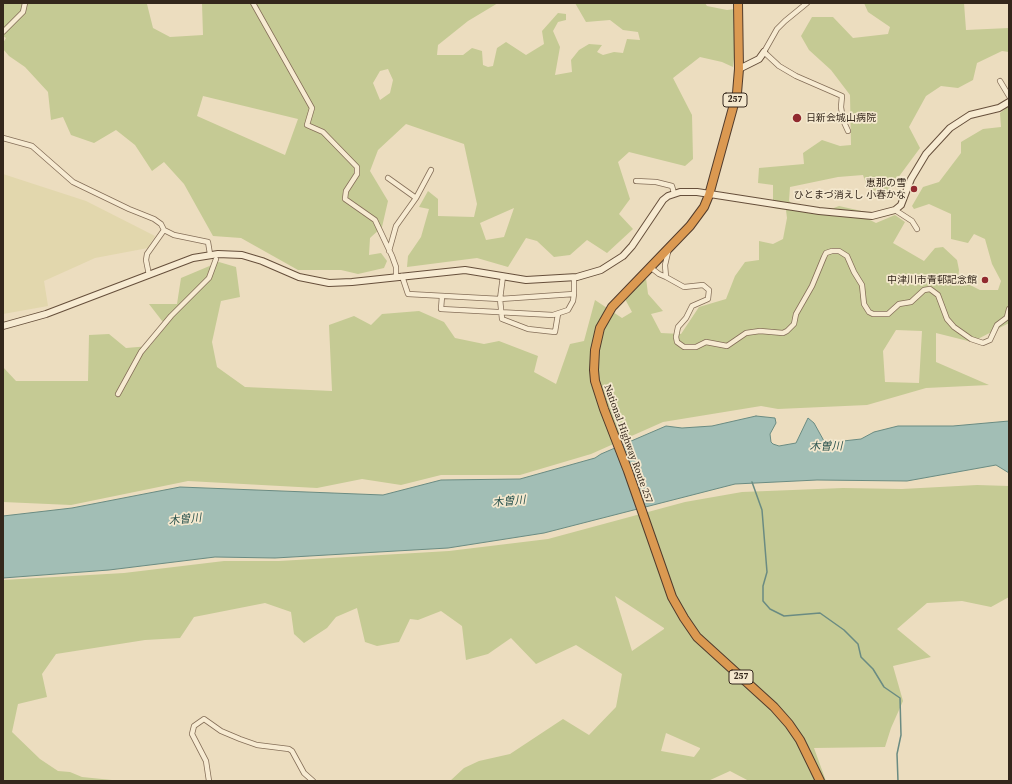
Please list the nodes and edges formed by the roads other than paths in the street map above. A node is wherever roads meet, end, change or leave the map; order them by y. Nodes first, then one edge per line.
1 (25, 3) edge
2 (253, 3) edge
3 (738, 3) edge
4 (806, 3) edge
5 (3, 32) edge
6 (764, 52) junction
7 (739, 69) junction
8 (1000, 81) dead end
9 (1009, 96) edge
10 (1009, 102) edge
11 (848, 131) dead end
12 (3, 138) edge
13 (431, 170) dead end
14 (388, 178) dead end
15 (636, 182) dead end
16 (674, 193) junction
17 (709, 195) junction
18 (416, 198) junction
19 (895, 210) junction
20 (917, 228) dead end
21 (164, 230) junction
22 (669, 247) junction
23 (389, 251) junction
24 (210, 254) junction
25 (216, 259) dead end
26 (650, 267) junction
27 (149, 275) junction
28 (399, 276) junction
29 (503, 276) junction
30 (666, 277) junction
31 (574, 278) junction
32 (574, 294) junction
33 (442, 296) junction
34 (500, 299) junction
35 (1009, 309) edge
36 (500, 312) junction
37 (558, 314) junction
38 (1008, 316) edge
39 (3, 326) edge
40 (118, 394) dead end
41 (209, 781) edge
42 (313, 781) edge
43 (820, 781) edge

1 - 5 street
2 - 23 street
3 - 7 highway, National Highway Route 257 / 257
4 - 6 street
6 - 7 street
6 - 11 street
7 - 17 highway, National Highway Route 257 / 257
8 - 9 street
10 - 19 street
12 - 21 street
13 - 18 street
14 - 18 street
15 - 16 street
16 - 17 street
16 - 31 street
17 - 19 street
17 - 22 highway, National Highway Route 257 / 257
18 - 23 street
19 - 20 street
21 - 24 street
21 - 27 street
22 - 26 highway, National Highway Route 257 / 257
22 - 30 street
23 - 28 street
24 - 27 street
24 - 28 street
25 - 40 street
26 - 30 street
26 - 43 highway, National Highway Route 257 / 257
27 - 39 street
28 - 29 street
28 - 33 street
29 - 31 street
29 - 34 street
30 - 38 street
31 - 32 street
32 - 34 street
32 - 37 street
33 - 34 street
33 - 36 street
34 - 36 street
35 - 38 street
36 - 37 street
36 - 37 street
41 - 42 street

